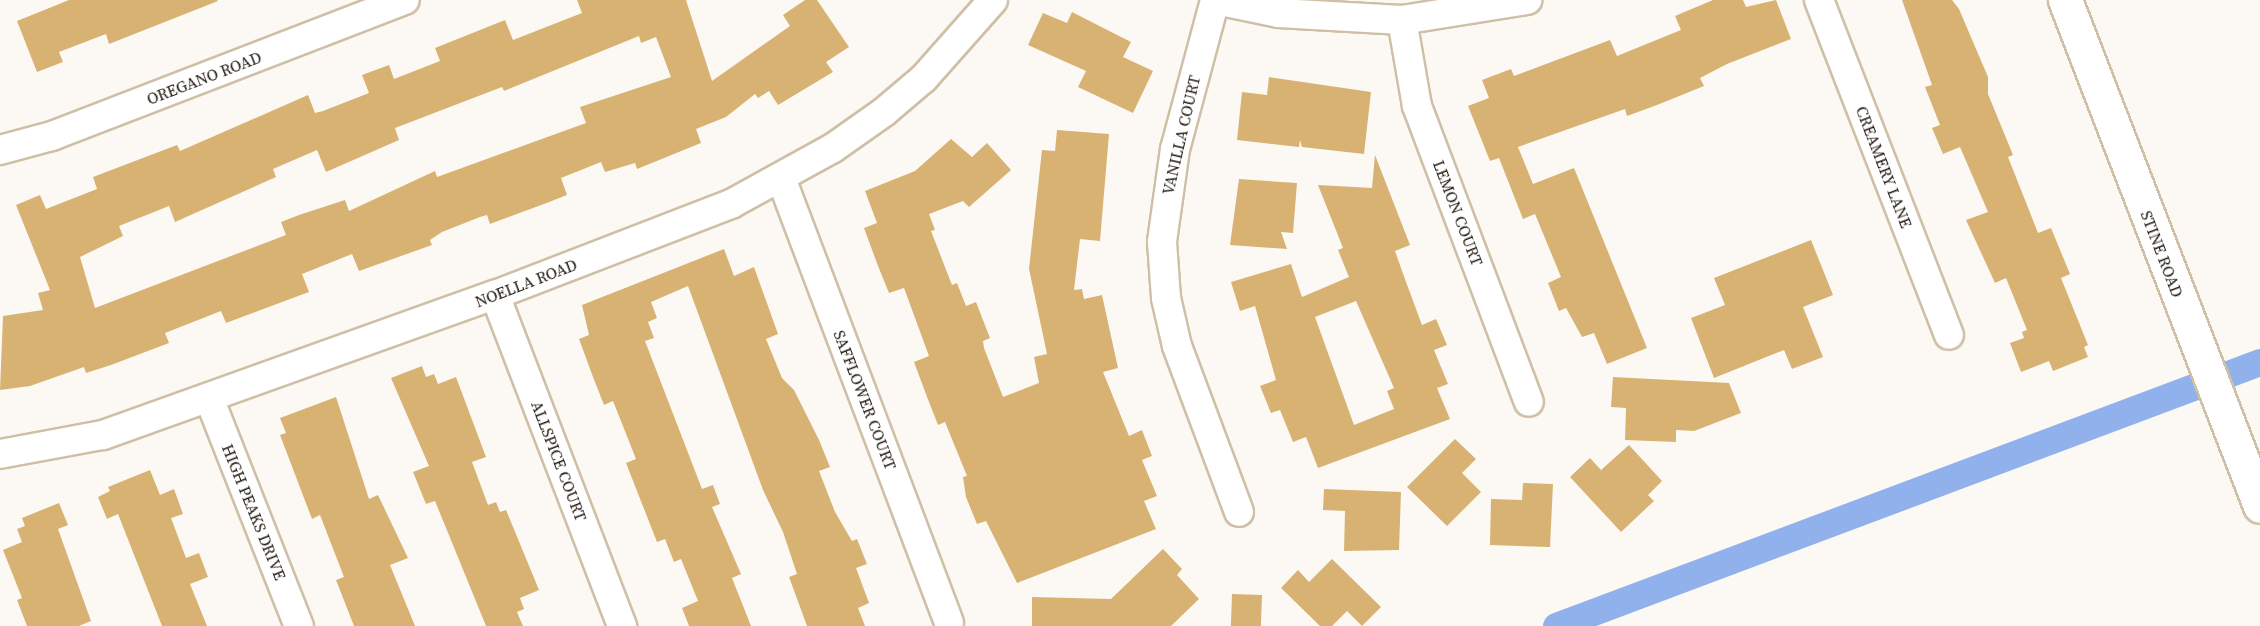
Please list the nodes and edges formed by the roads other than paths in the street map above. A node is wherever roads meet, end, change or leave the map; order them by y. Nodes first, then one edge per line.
1 (405, 0) edge
2 (993, 0) edge
3 (1216, 0) edge
4 (1527, 0) edge
5 (1819, 0) edge
6 (2065, 0) edge
7 (1402, 20) junction
8 (0, 150) edge
9 (781, 178) junction
10 (495, 295) junction
11 (1949, 334) dead end
12 (209, 398) junction
13 (1529, 402) dead end
14 (0, 454) edge
15 (2259, 504) edge
16 (1239, 512) dead end
17 (949, 622) dead end
18 (299, 626) edge
19 (622, 626) edge

1 - 8 street, OREGANO ROAD
2 - 9 street, NOELLA ROAD
3 - 7 street
3 - 16 street, VANILLA COURT
4 - 7 street
5 - 11 street, CREAMERY LANE
6 - 15 main road, STINE ROAD
7 - 13 street, LEMON COURT
9 - 10 street, NOELLA ROAD
9 - 17 street, SAFFLOWER COURT
10 - 12 street, NOELLA ROAD
10 - 19 street, ALLSPICE COURT
12 - 14 street, NOELLA ROAD
12 - 18 street, HIGH PEAKS DRIVE

